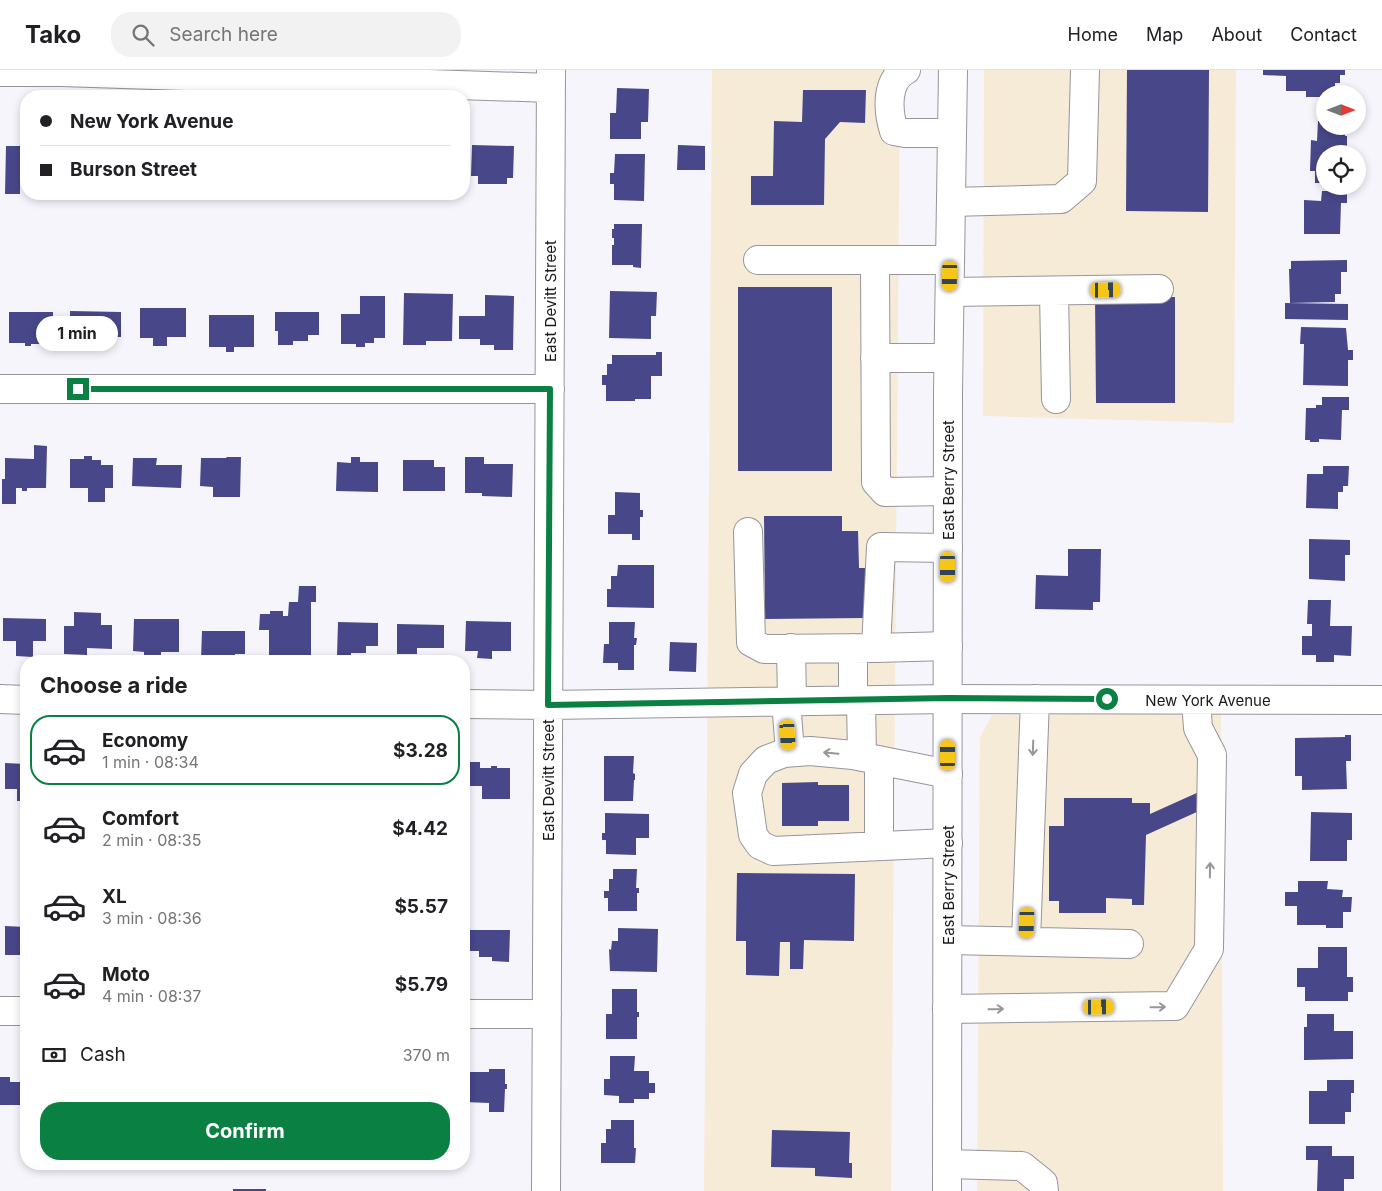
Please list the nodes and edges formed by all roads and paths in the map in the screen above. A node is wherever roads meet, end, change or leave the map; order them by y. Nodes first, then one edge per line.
1 (954, 70) edge
2 (1085, 70) edge
3 (0, 72) edge
4 (895, 73) edge
5 (551, 79) edge
6 (952, 133) junction
7 (951, 202) junction
8 (758, 260) dead end
9 (875, 260) junction
10 (950, 260) junction
11 (1159, 289) dead end
12 (1054, 291) junction
13 (950, 292) junction
14 (875, 358) junction
15 (948, 358) junction
16 (0, 389) edge
17 (550, 389) junction
18 (1056, 399) dead end
19 (948, 491) junction
20 (748, 532) dead end
21 (948, 548) junction
22 (948, 646) junction
23 (791, 648) junction
24 (864, 648) junction
25 (948, 698) junction
26 (0, 699) edge
27 (1035, 699) junction
28 (20, 700) edge
29 (857, 700) junction
30 (1196, 700) junction
31 (1382, 700) edge
32 (789, 701) junction
33 (470, 704) edge
34 (548, 705) junction
35 (790, 752) junction
36 (871, 758) junction
37 (948, 774) junction
38 (948, 843) junction
39 (879, 846) junction
40 (948, 940) junction
41 (1026, 941) junction
42 (1129, 944) dead end
43 (947, 1009) junction
44 (0, 1011) edge
45 (20, 1011) edge
46 (470, 1014) edge
47 (547, 1014) junction
48 (947, 1164) junction
49 (546, 1191) edge
50 (947, 1191) edge
51 (1044, 1191) edge

1 - 6 street, East Berry Street
2 - 7 street
3 - 5 street
4 - 6 street
5 - 17 street, East Devitt Street
6 - 7 street, East Berry Street
7 - 10 street, East Berry Street
8 - 9 street
9 - 10 street
9 - 14 street
10 - 13 street, East Berry Street
11 - 12 street
12 - 13 street
12 - 18 street
13 - 15 street, East Berry Street
14 - 15 street
14 - 19 street
15 - 19 street, East Berry Street
16 - 17 street
17 - 34 street, East Devitt Street
19 - 21 street, East Berry Street
20 - 23 street
21 - 22 street, East Berry Street
21 - 24 street
22 - 24 street
22 - 25 street, East Berry Street
23 - 24 street
23 - 32 street
24 - 29 street
25 - 27 street, New York Avenue
25 - 29 street, New York Avenue
25 - 37 street, East Berry Street
26 - 28 street
27 - 30 street, New York Avenue
27 -> 41 street
29 - 32 street, New York Avenue
29 - 36 street
30 - 31 street, New York Avenue
43 -> 30 street
32 - 34 street, New York Avenue
32 - 35 street
33 - 34 street, New York Avenue
34 - 47 street, East Devitt Street
36 -> 35 street
35 - 39 street
36 - 37 street
36 - 39 street
37 - 38 street, East Berry Street
38 - 39 street
38 - 40 street, East Berry Street
40 - 41 street
40 - 43 street, East Berry Street
41 - 42 street
43 - 48 street, East Berry Street
44 - 45 street
46 - 47 street
47 - 49 street, East Devitt Street
48 - 50 street, East Berry Street
48 - 51 street

